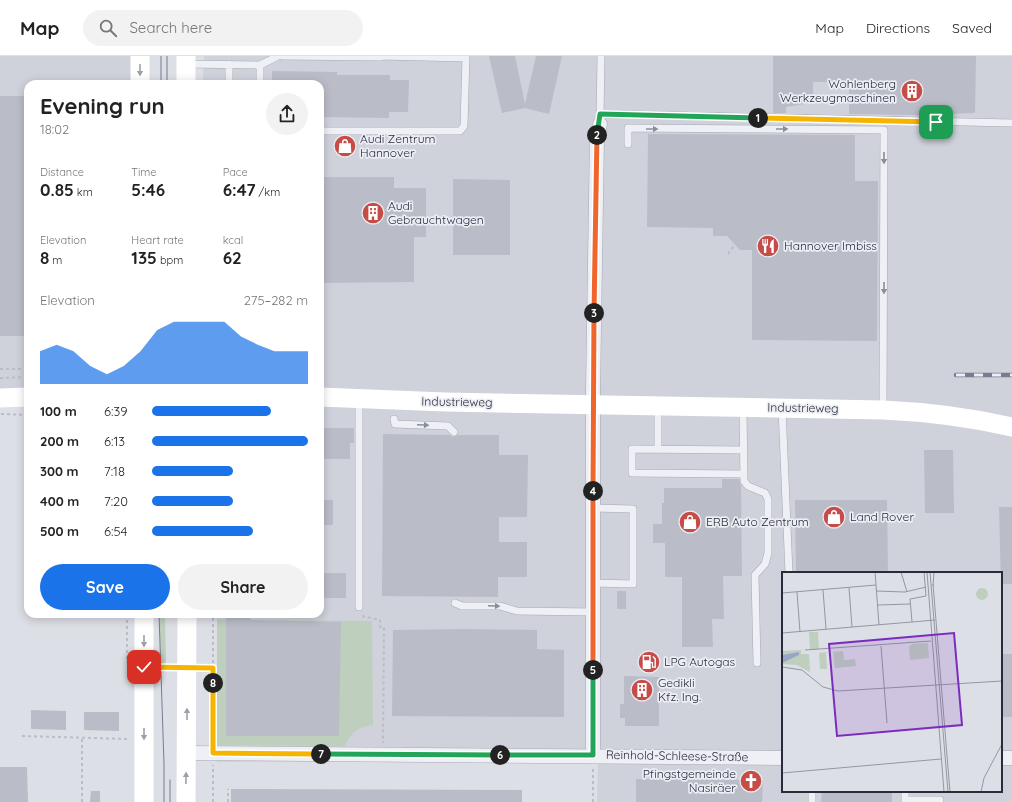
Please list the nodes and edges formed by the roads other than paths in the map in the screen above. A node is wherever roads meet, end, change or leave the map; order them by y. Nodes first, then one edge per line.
1 (140, 56) edge
2 (278, 56) edge
3 (282, 56) edge
4 (381, 56) edge
5 (601, 56) edge
6 (466, 57) edge
7 (186, 60) edge
8 (229, 64) junction
9 (260, 65) junction
10 (140, 80) edge
11 (186, 80) edge
12 (229, 80) edge
13 (260, 80) edge
14 (600, 119) junction
15 (1012, 123) edge
16 (324, 131) edge
17 (628, 144) dead end
18 (24, 397) edge
19 (0, 398) edge
20 (324, 398) edge
21 (359, 399) junction
22 (593, 405) junction
23 (658, 406) junction
24 (743, 407) junction
25 (782, 408) junction
26 (883, 410) junction
27 (394, 418) dead end
28 (1012, 427) edge
29 (454, 432) dead end
30 (658, 449) junction
31 (744, 450) junction
32 (744, 474) junction
33 (593, 508) junction
34 (789, 572) edge
35 (593, 583) junction
36 (455, 603) dead end
37 (359, 607) road end
38 (593, 612) junction
39 (144, 618) edge
40 (187, 618) edge
41 (757, 663) dead end
42 (186, 753) junction
43 (593, 755) junction
44 (782, 758) edge
45 (905, 792) edge
46 (940, 800) dead end
47 (144, 802) edge
48 (186, 802) edge

1 -> 10 street
2 - 9 lane
3 - 4 lane
4 - 6 lane
5 - 14 lane
6 - 16 lane
7 - 8 lane
7 - 11 street
8 - 9 lane
8 - 12 lane
9 - 13 lane
14 - 15 lane
14 - 22 street
17 -> 26 lane
18 - 19 street
20 - 21 street, Industrieweg
21 - 22 street, Industrieweg
21 - 37 lane
22 - 23 street, Industrieweg
22 - 33 street
23 - 24 street, Industrieweg
23 - 30 lane
24 - 25 street, Industrieweg
24 - 31 lane
25 - 26 street, Industrieweg
25 - 34 lane
26 - 28 street, Industrieweg
27 -> 29 lane
30 - 31 lane
30 - 32 lane
31 - 32 lane
32 - 41 lane
33 - 35 street
33 - 35 lane
35 - 38 street
36 -> 38 lane
38 - 43 street
39 -> 47 street
42 -> 40 street
42 - 43 street, Reinhold-Schleese-Straße
48 -> 42 street
43 - 44 street, Reinhold-Schleese-Straße
45 - 46 lane

